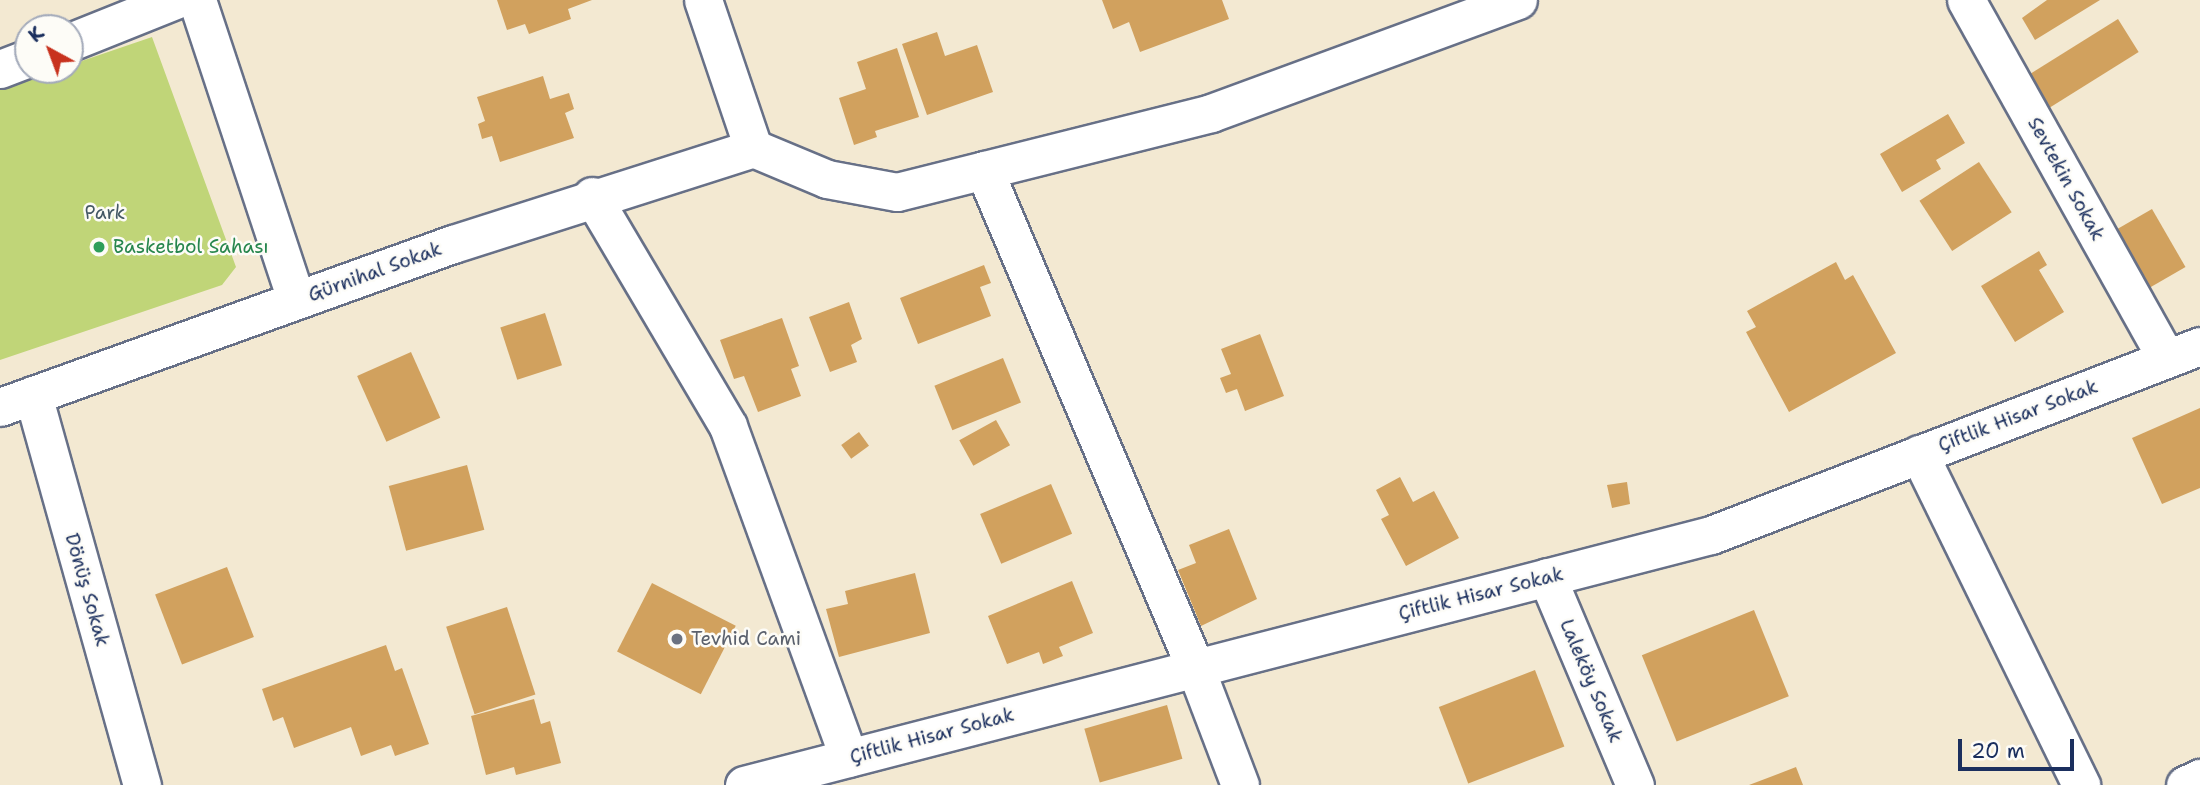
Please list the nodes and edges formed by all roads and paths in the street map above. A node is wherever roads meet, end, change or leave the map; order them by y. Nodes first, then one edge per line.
1 (175, 0) edge
2 (197, 0) edge
3 (703, 0) edge
4 (1518, 0) edge
5 (1966, 0) edge
6 (84, 36) edge
7 (753, 148) junction
8 (984, 170) junction
9 (592, 196) junction
10 (296, 300) junction
11 (2200, 345) edge
12 (2166, 358) junction
13 (16, 401) edge
14 (1919, 454) junction
15 (1547, 577) junction
16 (1195, 667) junction
17 (849, 758) junction
18 (2200, 778) edge
19 (142, 785) edge
20 (744, 785) edge
21 (1240, 785) edge
22 (1635, 785) edge
23 (2081, 785) edge
24 (2185, 785) edge

1 - 6 street
2 - 10 street
3 - 7 street
4 - 8 street
5 - 12 street, Sevtekin Sokak
7 - 8 street
7 - 9 street, Gürnihal Sokak
8 - 16 street
9 - 10 street, Gürnihal Sokak
9 - 17 street
10 - 13 street, Gürnihal Sokak
11 - 12 street, Çiftlik Hisar Sokak
12 - 14 street, Çiftlik Hisar Sokak
13 - 19 street, Dönüş Sokak
14 - 15 street, Çiftlik Hisar Sokak
14 - 23 street
15 - 16 street, Çiftlik Hisar Sokak
15 - 22 street, Laleköy Sokak
16 - 17 street, Çiftlik Hisar Sokak
16 - 21 street
17 - 20 street, Çiftlik Hisar Sokak
18 - 24 street

